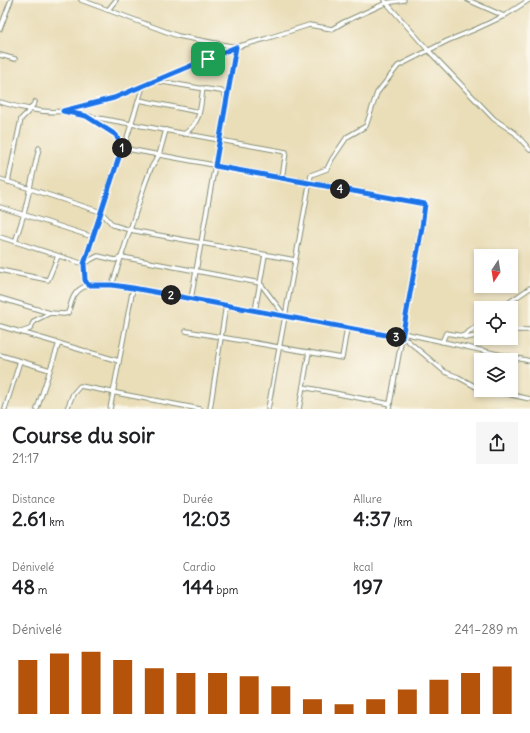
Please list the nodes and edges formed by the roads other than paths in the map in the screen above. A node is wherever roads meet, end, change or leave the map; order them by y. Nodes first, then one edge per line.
1 (12, 0) edge
2 (81, 0) edge
3 (116, 0) edge
4 (404, 0) edge
5 (468, 0) edge
6 (528, 0) edge
7 (385, 1) edge
8 (108, 10) junction
9 (504, 16) junction
10 (0, 29) edge
11 (236, 47) junction
12 (428, 50) junction
13 (0, 55) edge
14 (15, 59) dead end
15 (156, 81) junction
16 (143, 86) junction
17 (203, 88) junction
18 (227, 99) junction
19 (139, 100) junction
20 (0, 102) edge
21 (35, 102) dead end
22 (31, 109) junction
23 (63, 111) junction
24 (199, 112) junction
25 (86, 116) junction
26 (132, 124) junction
27 (166, 130) junction
28 (184, 134) junction
29 (220, 140) junction
30 (39, 148) dead end
31 (122, 148) junction
32 (130, 150) junction
33 (530, 150) edge
34 (159, 155) junction
35 (215, 166) junction
36 (282, 178) junction
37 (0, 179) edge
38 (8, 182) junction
39 (309, 183) junction
40 (30, 189) junction
41 (0, 206) edge
42 (101, 212) junction
43 (24, 214) junction
44 (130, 230) junction
45 (0, 237) edge
46 (93, 237) junction
47 (15, 242) junction
48 (201, 243) junction
49 (265, 255) junction
50 (58, 256) junction
51 (122, 257) junction
52 (295, 260) junction
53 (84, 264) junction
54 (0, 270) edge
55 (196, 271) junction
56 (260, 283) junction
57 (88, 285) junction
58 (112, 285) junction
59 (133, 288) junction
60 (530, 288) edge
61 (0, 298) edge
62 (190, 299) junction
63 (511, 301) edge
64 (226, 305) junction
65 (255, 311) junction
66 (50, 313) junction
67 (285, 316) junction
68 (0, 326) edge
69 (347, 328) junction
70 (474, 328) edge
71 (518, 330) edge
72 (530, 330) edge
73 (186, 331) dead end
74 (21, 332) junction
75 (221, 336) junction
76 (402, 336) junction
77 (463, 336) junction
78 (474, 336) edge
79 (442, 342) junction
80 (59, 343) junction
81 (279, 347) junction
82 (310, 352) junction
83 (0, 355) edge
84 (119, 361) junction
85 (530, 361) edge
86 (20, 362) junction
87 (50, 370) junction
88 (474, 386) edge
89 (303, 387) junction
90 (113, 393) junction
91 (518, 396) edge
92 (530, 399) edge
93 (390, 404) junction
94 (5, 409) edge
95 (37, 409) edge
96 (67, 409) edge
97 (110, 409) edge
98 (200, 409) edge
99 (210, 409) edge
100 (268, 409) edge
101 (299, 409) edge
102 (389, 409) edge

1 - 10 street
2 - 8 street
3 - 8 street
4 - 7 street
5 - 9 street
6 - 9 street
7 - 11 street
7 - 12 street
8 - 11 street
9 - 12 street
11 - 15 street
11 - 18 street
12 - 33 street
12 - 39 street
13 - 14 street
15 - 16 street
15 - 17 street
16 - 19 street
16 - 23 street
17 - 18 street
17 - 24 street
18 - 29 street
19 - 24 street
19 - 26 street
20 - 22 street
21 - 22 street
22 - 23 street
22 - 38 street
23 - 25 street
24 - 28 street
25 - 26 street
25 - 31 street
26 - 27 street
26 - 32 street
27 - 28 street
27 - 34 street
28 - 29 street
29 - 35 street
29 - 36 street
30 - 40 street
31 - 32 street
31 - 42 street
32 - 34 street
34 - 35 street
34 - 44 street
35 - 36 street
35 - 48 street
36 - 39 street
37 - 38 street
38 - 40 street
39 - 52 street
39 - 76 street
40 - 42 street
40 - 43 street
41 - 43 street
42 - 44 street
42 - 46 street
43 - 46 street
43 - 47 street
44 - 48 street
44 - 51 street
45 - 47 street
46 - 53 street
47 - 50 street
48 - 49 street
48 - 55 street
49 - 52 street
49 - 56 street
50 - 53 street
50 - 54 street
51 - 53 street
51 - 55 street
51 - 58 street
52 - 67 street
53 - 57 street
55 - 56 street
55 - 62 street
56 - 65 street
56 - 67 street
57 - 58 street
57 - 66 street
58 - 59 street
59 - 62 street
59 - 84 street
60 - 63 street
61 - 66 street
62 - 64 street
64 - 65 street
64 - 75 street
65 - 67 street
66 - 74 street
67 - 69 street
67 - 81 street
68 - 74 street
69 - 76 street
69 - 82 street
70 - 77 street
71 - 72 street
73 - 75 street
74 - 80 street
75 - 81 street
75 - 99 street
76 - 79 street
76 - 88 street
76 - 93 street
77 - 78 street
77 - 79 street
79 - 85 street
80 - 84 street
80 - 87 street
81 - 82 street
81 - 100 street
82 - 89 street
83 - 86 street
84 - 90 street
86 - 87 street
86 - 94 street
87 - 95 street
89 - 93 street
89 - 101 street
90 - 96 street
90 - 97 street
90 - 98 street
91 - 92 street
93 - 102 street

